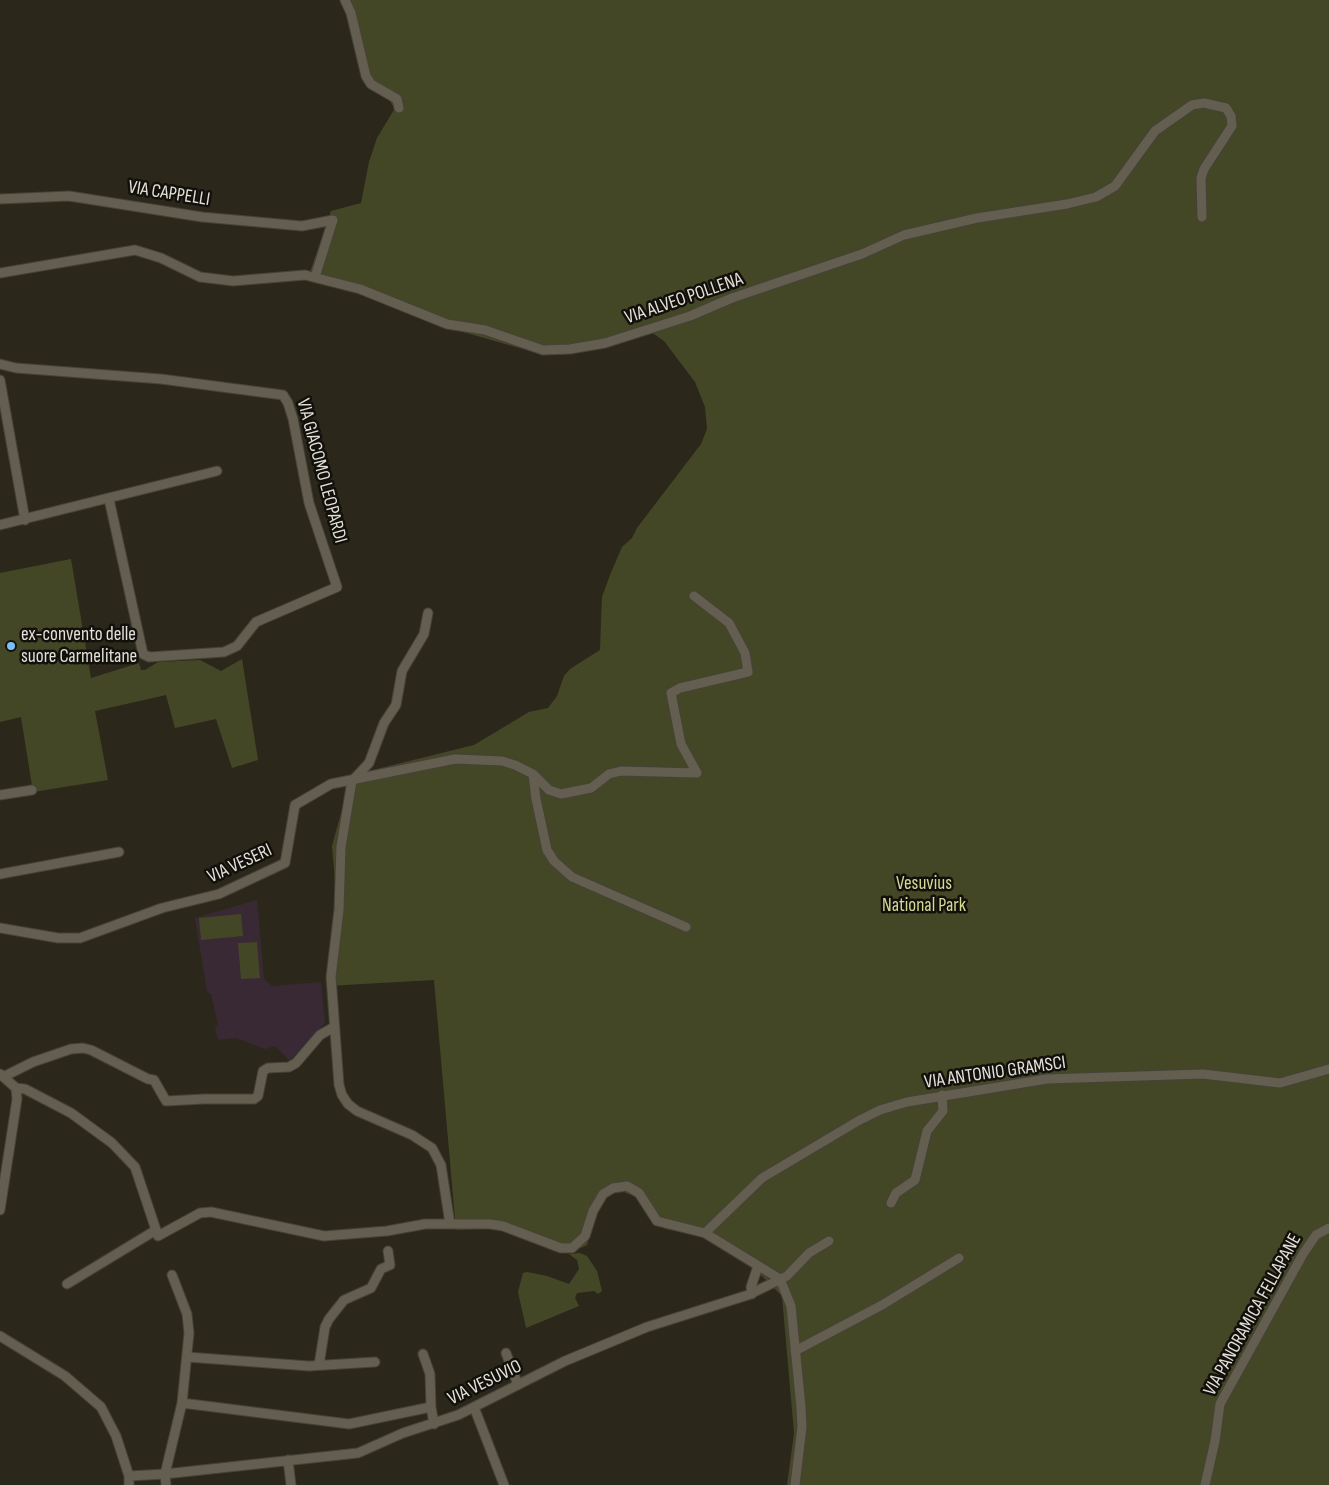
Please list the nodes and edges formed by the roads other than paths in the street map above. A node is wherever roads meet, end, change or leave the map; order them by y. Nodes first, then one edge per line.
1 (345, 0) edge
2 (399, 108) dead end
3 (0, 199) edge
4 (1202, 218) dead end
5 (0, 273) edge
6 (315, 278) junction
7 (0, 364) edge
8 (0, 380) edge
9 (217, 471) dead end
10 (109, 499) junction
11 (25, 520) junction
12 (0, 525) edge
13 (694, 596) dead end
14 (428, 613) dead end
15 (533, 774) junction
16 (352, 781) junction
17 (32, 790) dead end
18 (0, 795) edge
19 (119, 852) dead end
20 (0, 874) edge
21 (686, 927) dead end
22 (0, 928) edge
23 (334, 1027) junction
24 (1329, 1069) edge
25 (2, 1075) edge
26 (16, 1088) junction
27 (942, 1095) junction
28 (1, 1197) edge
29 (892, 1203) dead end
30 (0, 1210) edge
31 (450, 1224) junction
32 (1329, 1228) edge
33 (157, 1233) junction
34 (705, 1233) junction
35 (829, 1241) dead end
36 (388, 1251) dead end
37 (958, 1258) dead end
38 (758, 1266) junction
39 (172, 1275) dead end
40 (780, 1279) junction
41 (67, 1284) dead end
42 (752, 1294) junction
43 (0, 1336) edge
44 (795, 1351) junction
45 (423, 1354) dead end
46 (506, 1354) dead end
47 (187, 1357) junction
48 (375, 1362) dead end
49 (318, 1365) junction
50 (518, 1385) junction
51 (182, 1403) junction
52 (431, 1407) junction
53 (474, 1407) junction
54 (434, 1424) junction
55 (288, 1460) junction
56 (165, 1474) junction
57 (129, 1480) edge
58 (166, 1485) edge
59 (291, 1485) edge
60 (504, 1485) edge
61 (795, 1485) edge
62 (1205, 1485) edge

1 - 2 street
3 - 6 street, VIA CAPPELLI
4 - 6 street, VIA ALVEO POLLENA
5 - 6 street, VIA ALVEO POLLENA
7 - 10 street, VIA GIACOMO LEOPARDI
8 - 11 street
9 - 10 street
10 - 11 street
11 - 12 street
13 - 15 street, VIA VESERI
14 - 16 street
15 - 16 street, VIA VESERI
15 - 21 street
16 - 22 street, VIA VESERI
16 - 23 street
17 - 18 street
19 - 20 street
23 - 25 street
23 - 31 street
24 - 27 street, VIA ANTONIO GRAMSCI
25 - 26 street
26 - 28 street
26 - 33 street
27 - 29 street
27 - 34 street, VIA ANTONIO GRAMSCI
28 - 30 street
31 - 33 street
31 - 34 street
32 - 62 street, VIA PANORAMICA FELLAPANE
33 - 41 street
34 - 38 street
35 - 40 street, VIA VESUVIO
36 - 49 street
37 - 44 street
38 - 40 street
38 - 42 street
39 - 47 street
40 - 42 street, VIA VESUVIO
40 - 44 street
42 - 50 street, VIA VESUVIO
43 - 57 street
44 - 61 street
45 - 52 street
46 - 50 street
47 - 49 street
47 - 51 street
48 - 49 street
50 - 53 street, VIA VESUVIO
51 - 52 street
51 - 56 street
52 - 54 street
53 - 54 street, VIA VESUVIO
53 - 60 street
54 - 55 street, VIA VESUVIO
55 - 56 street, VIA VESUVIO
55 - 59 street
56 - 57 street, VIA VESUVIO
56 - 58 street

